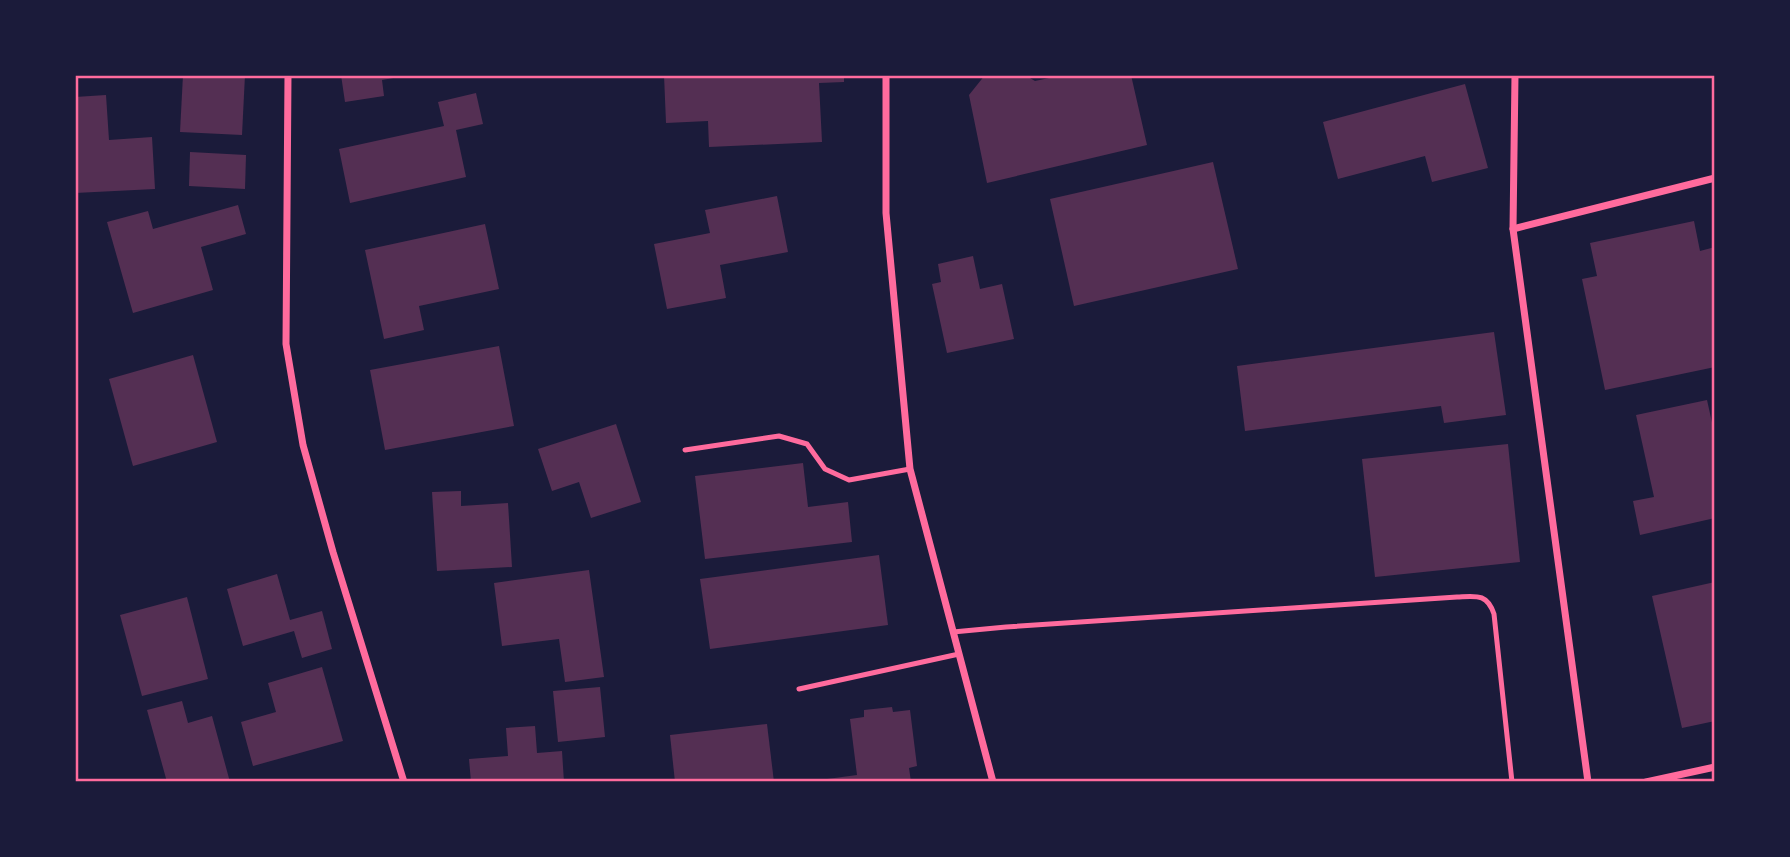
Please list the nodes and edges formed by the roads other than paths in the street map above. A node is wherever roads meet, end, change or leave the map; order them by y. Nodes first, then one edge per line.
1 (288, 75) edge
2 (886, 75) edge
3 (1515, 75) edge
4 (1715, 178) edge
5 (1513, 229) junction
6 (685, 450) dead end
7 (910, 469) junction
8 (953, 632) junction
9 (959, 654) junction
10 (799, 689) dead end
11 (1715, 767) edge
12 (404, 782) edge
13 (993, 782) edge
14 (1512, 782) edge
15 (1588, 782) edge
16 (1646, 782) edge

1 - 12 street
2 - 7 street
3 - 5 street
4 - 5 street
5 - 15 street
6 - 7 lane
7 - 8 street
8 - 9 street
8 - 14 lane
9 - 10 lane
9 - 13 street
11 - 16 street

